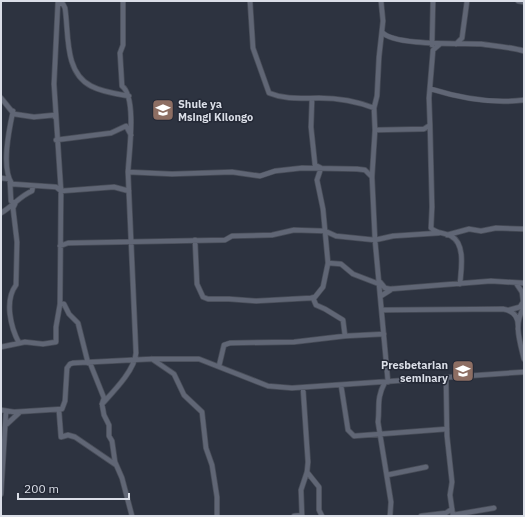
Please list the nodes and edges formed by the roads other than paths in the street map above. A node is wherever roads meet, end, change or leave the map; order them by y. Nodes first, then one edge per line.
1 (123, 1) edge
2 (250, 1) edge
3 (381, 1) edge
4 (433, 1) edge
5 (467, 1) edge
6 (518, 1) edge
7 (59, 2) edge
8 (524, 2) edge
9 (382, 32) junction
10 (430, 42) junction
11 (440, 44) junction
12 (456, 44) junction
13 (433, 50) junction
14 (524, 51) edge
15 (431, 89) junction
16 (129, 96) junction
17 (1, 98) edge
18 (312, 98) junction
19 (524, 100) edge
20 (374, 108) junction
21 (13, 111) junction
22 (55, 117) junction
23 (430, 125) junction
24 (424, 129) junction
25 (375, 130) junction
26 (430, 133) junction
27 (132, 136) junction
28 (56, 140) junction
29 (321, 168) junction
30 (128, 172) junction
31 (372, 177) junction
32 (1, 178) edge
33 (10, 180) junction
34 (33, 186) junction
35 (129, 190) junction
36 (61, 191) junction
37 (15, 204) junction
38 (1, 213) edge
39 (524, 228) edge
40 (325, 231) junction
41 (439, 232) junction
42 (447, 235) junction
43 (195, 240) junction
44 (375, 240) junction
45 (132, 242) junction
46 (60, 246) junction
47 (328, 263) junction
48 (379, 283) junction
49 (516, 283) junction
50 (524, 283) edge
51 (460, 284) junction
52 (392, 289) junction
53 (523, 290) edge
54 (381, 296) junction
55 (313, 298) junction
56 (523, 302) junction
57 (60, 304) junction
58 (382, 310) junction
59 (509, 310) junction
60 (518, 329) junction
61 (384, 334) junction
62 (345, 336) junction
63 (19, 343) junction
64 (1, 347) edge
65 (152, 359) junction
66 (524, 359) edge
67 (134, 360) junction
68 (89, 363) junction
69 (219, 366) junction
70 (524, 372) edge
71 (446, 378) junction
72 (386, 382) junction
73 (341, 385) junction
74 (303, 388) junction
75 (102, 404) junction
76 (3, 410) edge
77 (59, 411) junction
78 (20, 412) junction
79 (6, 426) junction
80 (447, 429) junction
81 (381, 435) junction
82 (117, 466) junction
83 (426, 467) dead end
84 (307, 472) junction
85 (387, 475) junction
86 (1, 494) edge
87 (494, 508) dead end
88 (452, 509) junction
89 (302, 515) edge
90 (132, 516) edge
91 (217, 516) edge
92 (294, 516) edge
93 (322, 516) edge
94 (390, 516) edge
95 (421, 516) edge
96 (453, 516) edge

1 - 16 street
2 - 18 street
3 - 9 street
4 - 10 street
5 - 12 street
6 - 8 street
7 - 16 street
7 - 22 street
9 - 10 street
9 - 20 street
10 - 11 street
10 - 13 street
11 - 12 street
11 - 13 street
12 - 14 street
13 - 15 street
15 - 19 street
15 - 23 street
16 - 27 street
17 - 21 street
18 - 20 street
18 - 29 street
20 - 25 street
21 - 22 street
21 - 33 street
22 - 28 street
23 - 24 street
23 - 26 street
24 - 25 street
24 - 26 street
25 - 31 street
26 - 41 street
27 - 28 street
27 - 30 street
28 - 36 street
29 - 30 street
29 - 31 street
29 - 40 street
30 - 35 street
31 - 44 street
32 - 33 street
33 - 34 street
33 - 37 street
34 - 36 street
34 - 37 street
35 - 36 street
35 - 45 street
36 - 46 street
37 - 38 street
37 - 63 street
39 - 42 street
40 - 43 street
40 - 44 street
40 - 47 street
41 - 42 street
41 - 44 street
42 - 51 street
43 - 45 street
43 - 55 street
44 - 48 street
45 - 46 street
45 - 67 street
46 - 57 street
47 - 48 street
47 - 55 street
48 - 52 street
48 - 54 street
49 - 50 street
49 - 51 street
49 - 53 street
51 - 52 street
52 - 54 street
53 - 56 street
54 - 58 street
55 - 62 street
56 - 59 street
56 - 60 street
57 - 63 street
57 - 68 street
58 - 59 street
58 - 61 street
59 - 60 street
60 - 66 street
61 - 62 street
61 - 72 street
62 - 69 street
63 - 64 street
65 - 67 street
65 - 69 street
65 - 91 street
67 - 68 street
67 - 75 street
68 - 75 street
68 - 77 street
69 - 74 street
70 - 71 street
71 - 72 street
71 - 80 street
72 - 73 street
72 - 81 street
73 - 74 street
73 - 81 street
74 - 84 street
75 - 82 street
76 - 78 street
76 - 79 street
77 - 78 street
77 - 82 street
78 - 79 street
79 - 86 street
80 - 81 street
80 - 88 street
81 - 85 street
82 - 90 street
83 - 85 street
84 - 89 street
84 - 93 street
85 - 94 street
87 - 96 street
88 - 95 street
88 - 96 street
89 - 92 street

